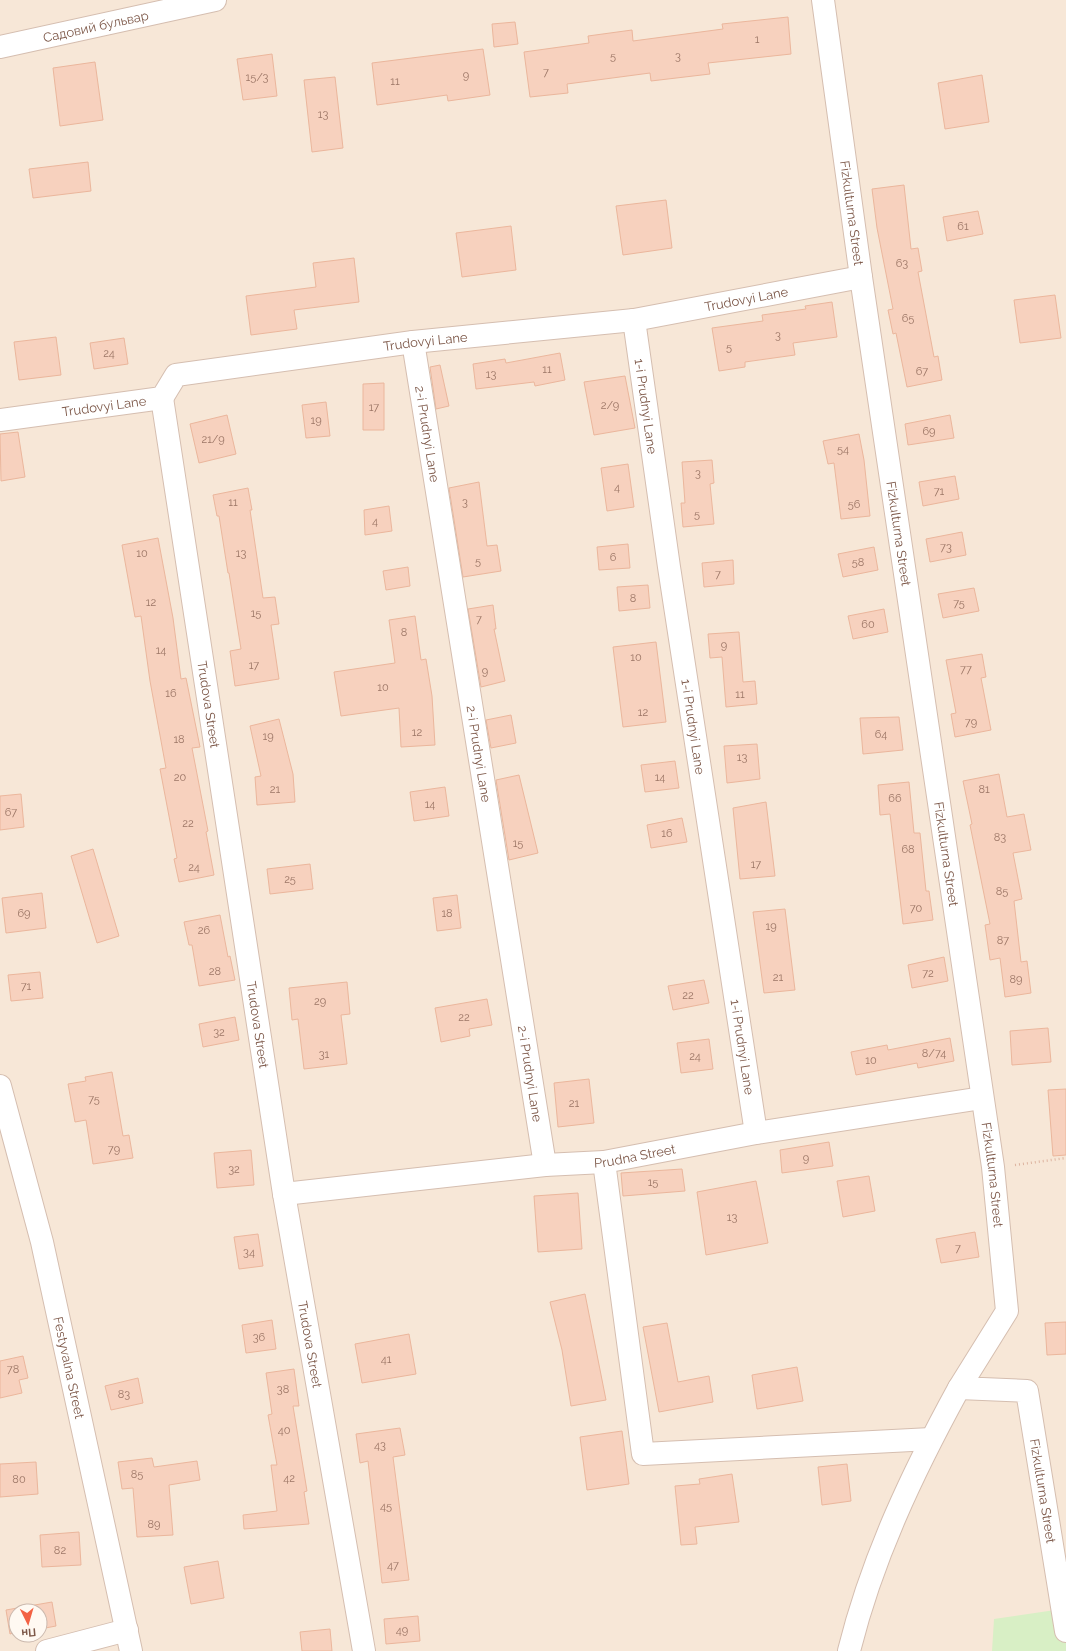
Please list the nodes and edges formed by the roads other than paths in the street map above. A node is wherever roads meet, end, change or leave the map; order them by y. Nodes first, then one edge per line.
1 (215, 0) edge
2 (823, 0) edge
3 (0, 47) edge
4 (861, 278) junction
5 (634, 320) junction
6 (413, 342) junction
7 (162, 398) junction
8 (0, 420) edge
9 (0, 1086) edge
10 (982, 1098) junction
11 (756, 1132) junction
12 (604, 1162) junction
13 (545, 1165) junction
14 (284, 1194) junction
15 (959, 1388) junction
16 (931, 1439) junction
17 (126, 1630) junction
18 (1066, 1631) edge
19 (48, 1651) edge
20 (131, 1651) edge
21 (364, 1651) edge
22 (850, 1651) edge

1 - 3 street, Садовий бульвар
2 - 4 street, Fizkulturna Street
4 - 5 street, Trudovyi Lane
4 - 10 street, Fizkulturna Street
5 - 6 street, Trudovyi Lane
5 - 11 street, 1-i Prudnyi Lane
6 - 7 street, Trudovyi Lane
6 - 13 street, 2-i Prudnyi Lane
7 - 8 street, Trudovyi Lane
7 - 14 street, Trudova Street
9 - 17 street, Festyvalna Street
10 - 11 street, Prudna Street
10 - 15 street, Fizkulturna Street
11 - 12 street, Prudna Street
12 - 13 street, Prudna Street
12 - 16 street
13 - 14 street, Prudna Street
14 - 21 street, Trudova Street
15 - 16 street
15 - 18 street, Fizkulturna Street
16 - 22 street
17 - 19 street
17 - 20 street, Festyvalna Street

